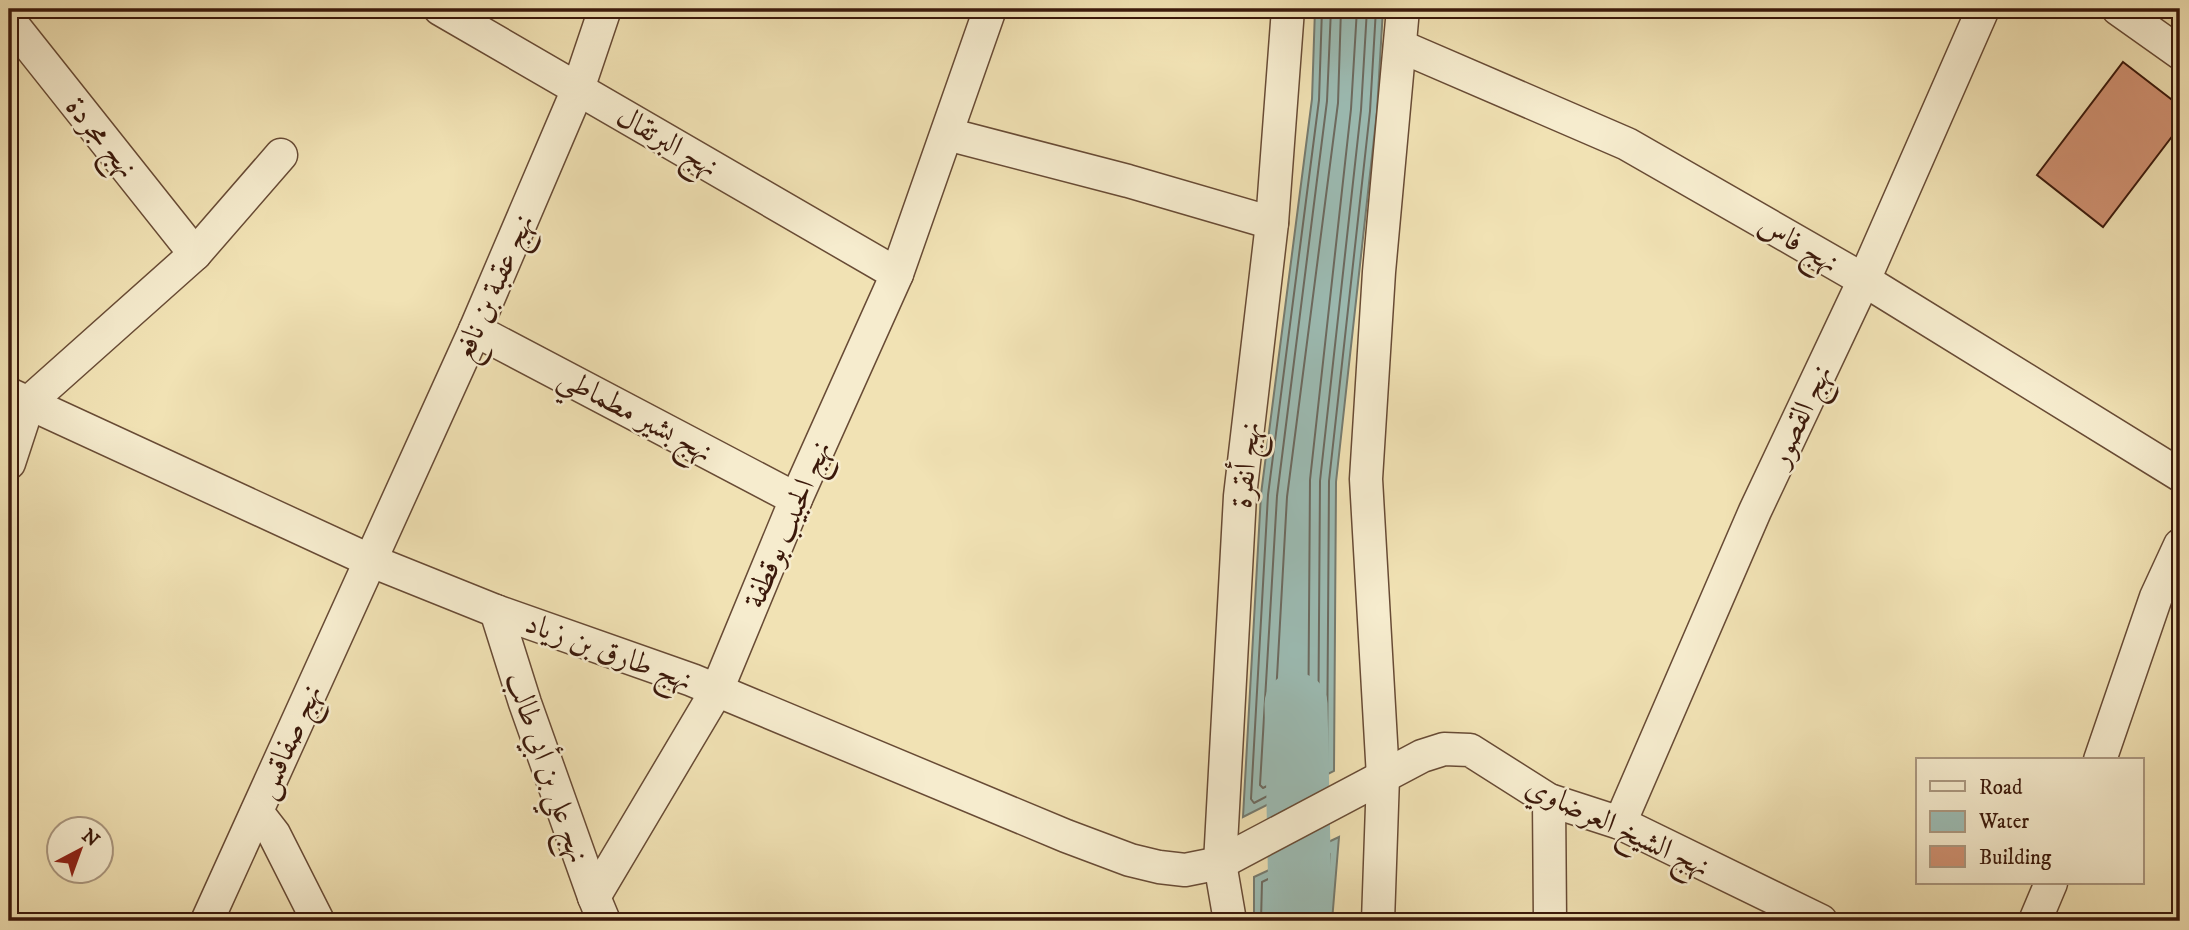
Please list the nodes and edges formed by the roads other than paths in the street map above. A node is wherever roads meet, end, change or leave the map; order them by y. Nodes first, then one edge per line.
1 (440, 9) edge
2 (605, 9) edge
3 (990, 9) edge
4 (1288, 9) edge
5 (1403, 9) edge
6 (1983, 9) edge
7 (2118, 9) edge
8 (9, 20) edge
9 (1399, 46) junction
10 (2180, 52) edge
11 (578, 89) junction
12 (947, 134) junction
13 (281, 155) dead end
14 (1272, 223) junction
15 (195, 254) junction
16 (897, 274) junction
17 (1864, 280) junction
18 (475, 330) junction
19 (19, 398) edge
20 (9, 463) edge
21 (2180, 475) edge
22 (796, 499) junction
23 (2180, 545) edge
24 (369, 560) junction
25 (496, 611) junction
26 (717, 690) junction
27 (2101, 758) edge
28 (1383, 777) junction
29 (1549, 800) junction
30 (257, 812) junction
31 (1620, 823) junction
32 (1252, 845) joint
33 (1220, 863) junction
34 (2051, 884) edge
35 (599, 909) edge
36 (207, 921) edge
37 (318, 921) edge
38 (1230, 921) edge
39 (1378, 921) edge
40 (1550, 921) edge
41 (1821, 921) edge
42 (2035, 921) edge

1 - 11 street, نهج البرتقال
2 - 11 street, نهج عقبة بن نافع
3 - 12 street, نهج الحبيب بوقطفة
4 - 14 street, نهج أنقرة
5 - 9 street
6 - 17 street, نهج القصور
7 - 10 street
8 - 15 street, نهج مجردة
9 - 17 street, نهج فاس
9 - 28 street
11 - 16 street, نهج البرتقال
11 - 18 street, نهج عقبة بن نافع
12 - 14 street
12 - 16 street, نهج الحبيب بوقطفة
13 - 15 street
14 - 33 street, نهج أنقرة
15 - 19 street
16 - 22 street, نهج الحبيب بوقطفة
17 - 21 street, نهج فاس
17 - 31 street, نهج القصور
18 - 22 street, نهج بشير مطماطي
18 - 24 street, نهج عقبة بن نافع
19 - 20 street
19 - 24 street, نهج طارق بن زياد
22 - 26 street, نهج الحبيب بوقطفة
23 - 27 street
24 - 25 street, نهج طارق بن زياد
24 - 30 street, نهج صفاقس
25 - 26 street, نهج طارق بن زياد
25 - 35 street, نهج علي بن أبي طالب
26 - 33 street, نهج طارق بن زياد
26 - 35 street, نهج الحبيب بوقطفة
28 - 29 street, نهج الشيخ العرضاوي
28 - 32 street, نهج الشيخ العرضاوي
28 - 39 street
29 - 31 street, نهج الشيخ العرضاوي
29 - 40 street
30 - 36 street, نهج صفاقس
30 - 37 street
31 - 41 street, نهج الشيخ العرضاوي
32 - 33 street, نهج طارق بن زياد
33 - 38 street, نهج أنقرة
34 - 42 street

